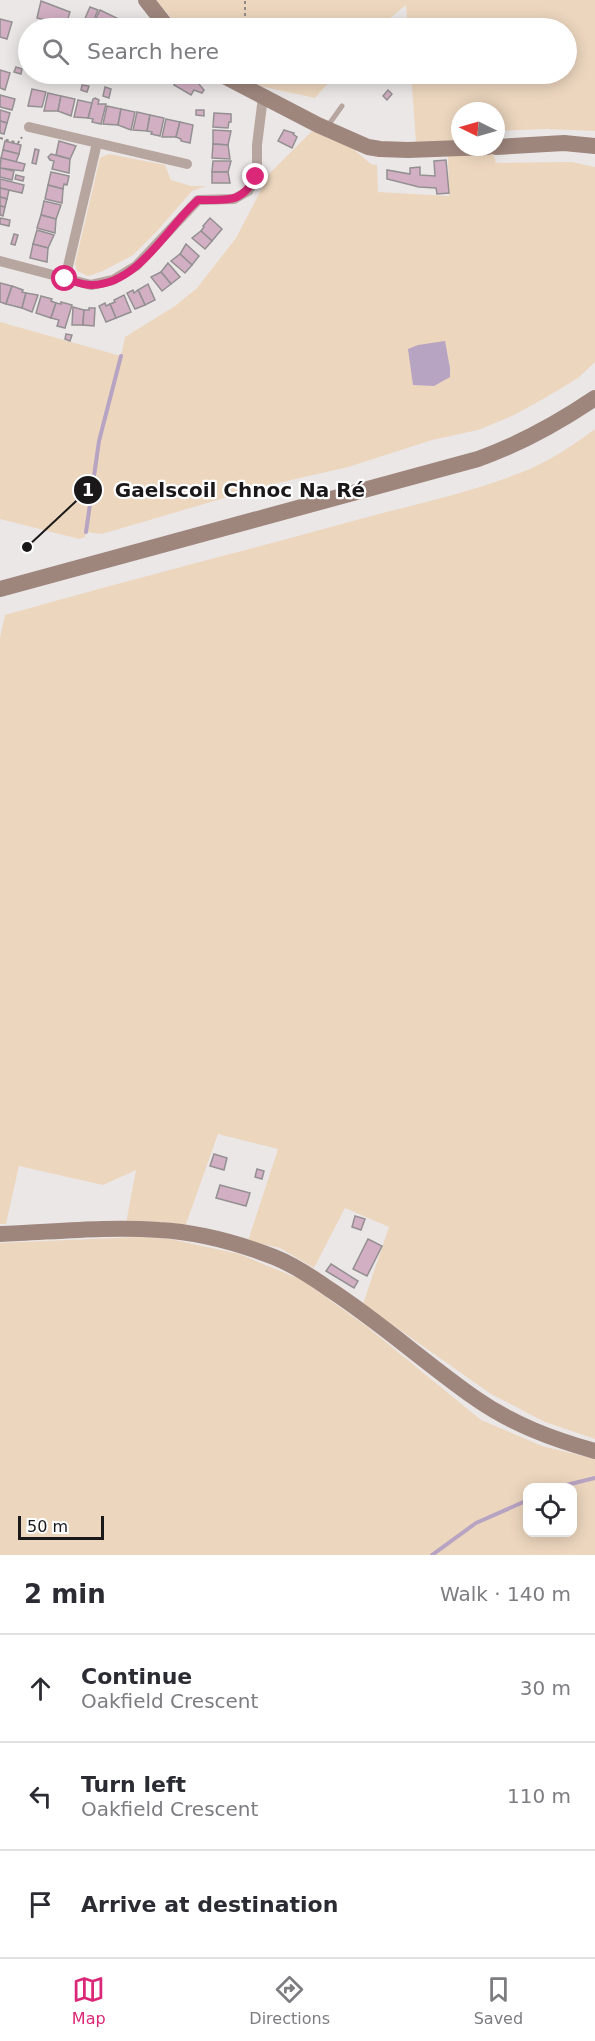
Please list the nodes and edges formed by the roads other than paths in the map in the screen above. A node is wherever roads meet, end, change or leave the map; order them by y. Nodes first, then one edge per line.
1 (146, 0) edge
2 (160, 18) edge
3 (239, 84) edge
4 (263, 97) junction
5 (342, 106) dead end
6 (29, 127) road end
7 (326, 129) junction
8 (97, 143) junction
9 (505, 146) edge
10 (595, 146) edge
11 (451, 149) edge
12 (187, 164) dead end
13 (0, 261) edge
14 (65, 279) junction
15 (595, 398) edge
16 (0, 589) edge
17 (0, 1234) edge
18 (595, 1451) edge

1 - 2 street
3 - 4 street
4 - 7 street
4 - 14 street
5 - 7 lane
6 - 8 street
7 - 11 street
8 - 12 street
8 - 14 street
9 - 10 street
13 - 14 street
15 - 16 street
17 - 18 street

